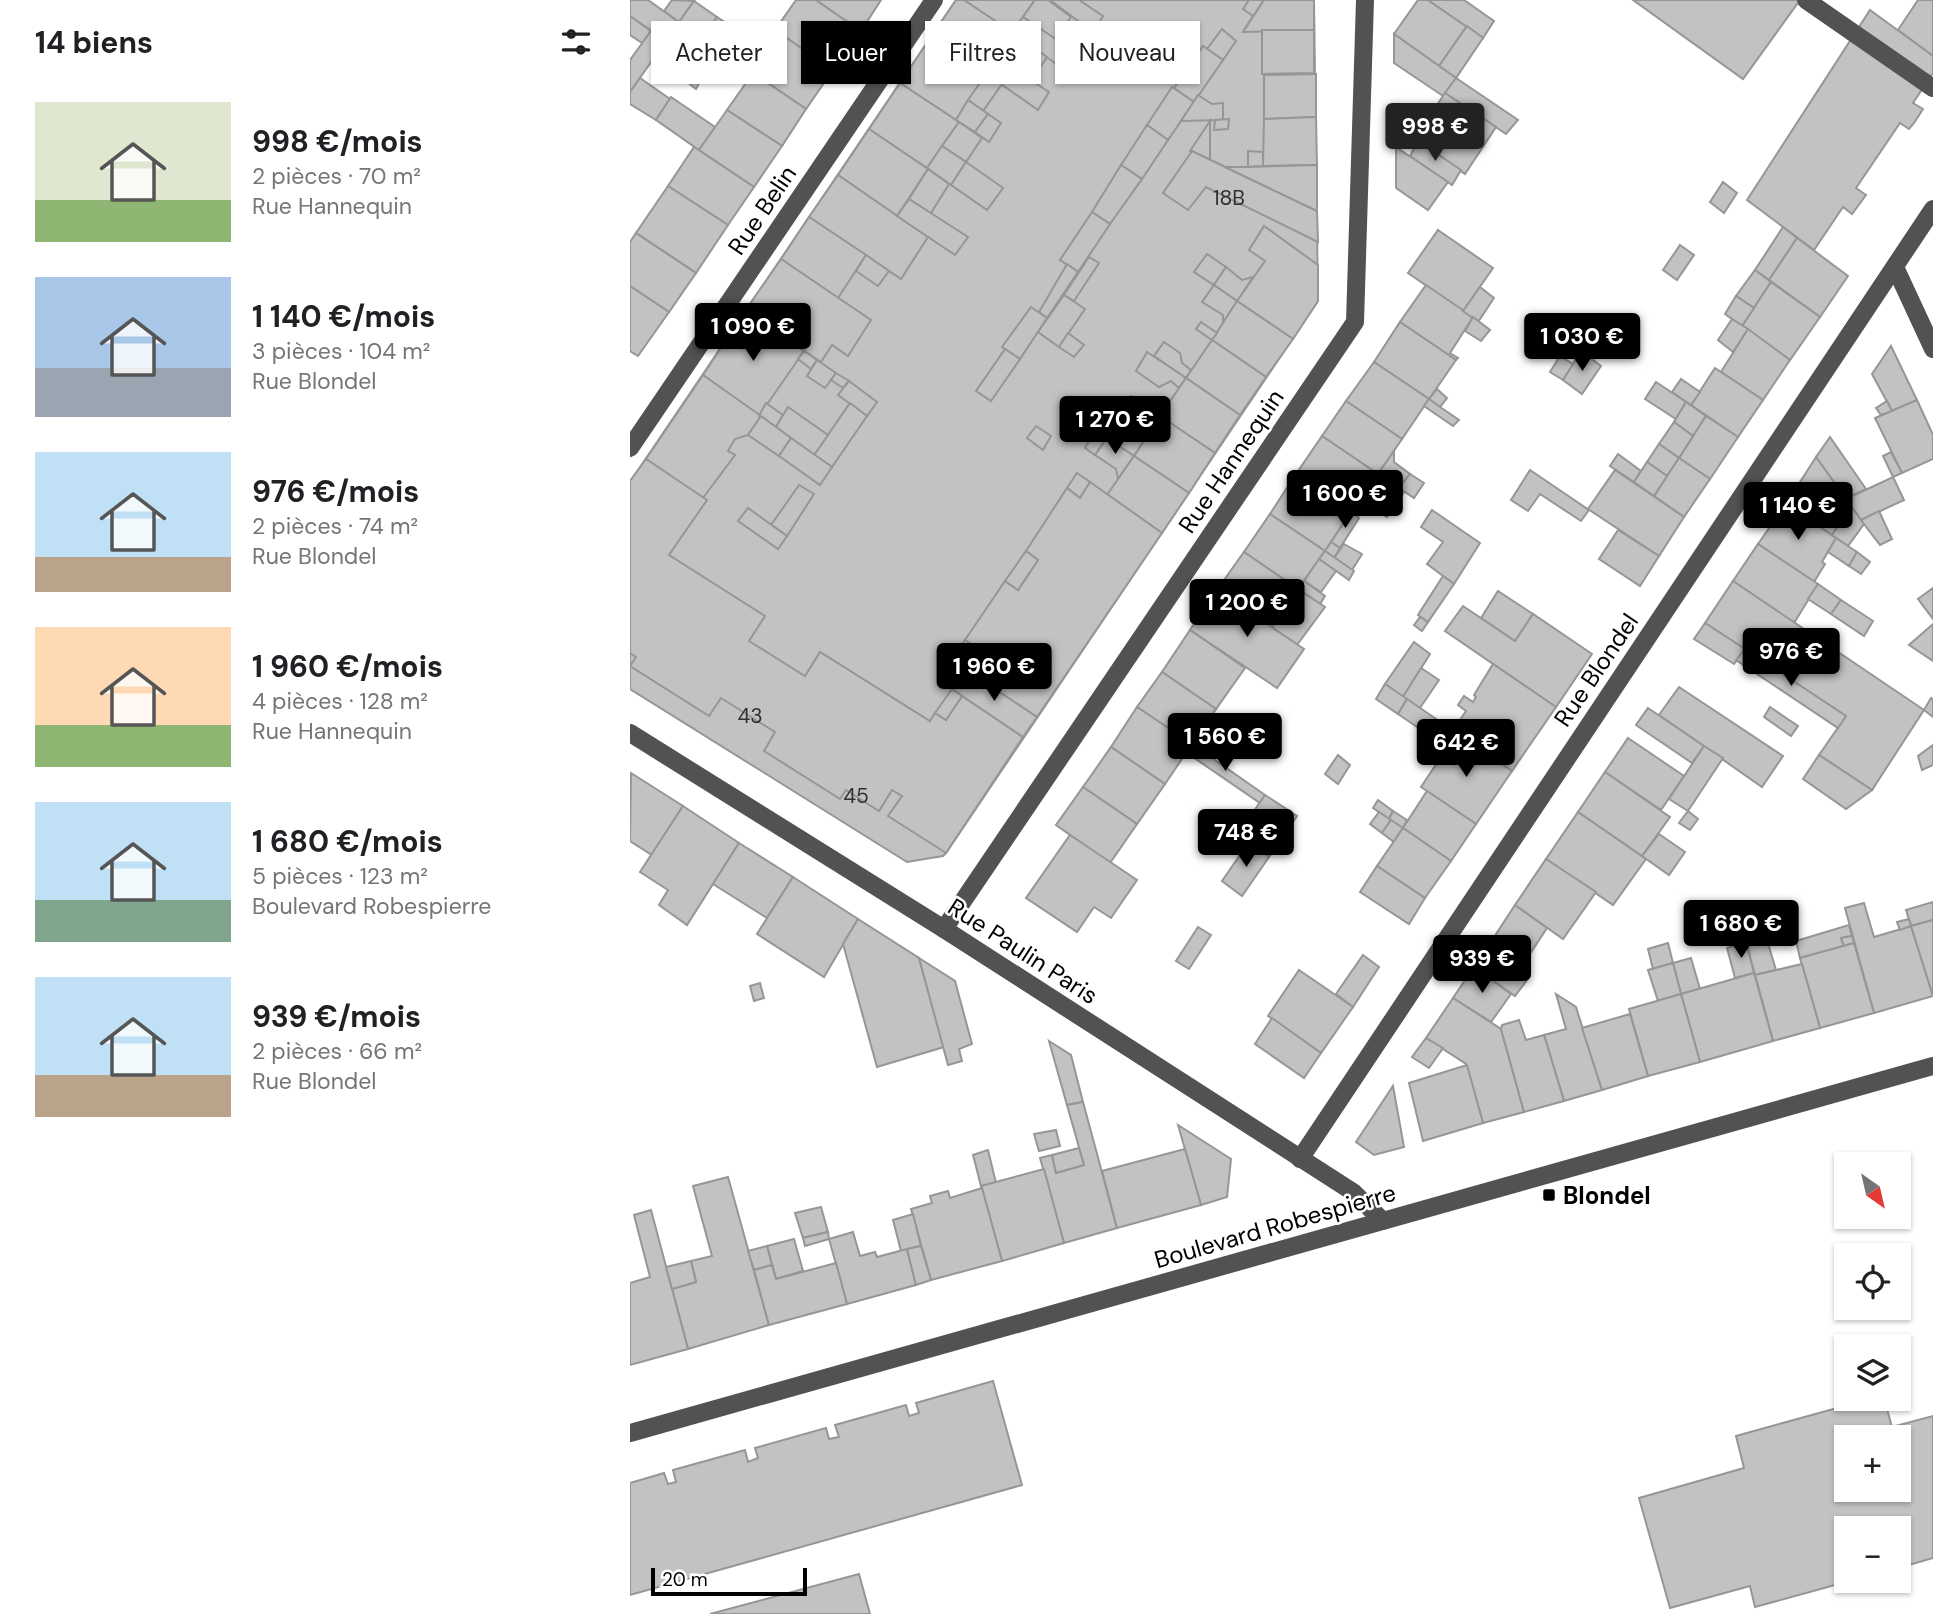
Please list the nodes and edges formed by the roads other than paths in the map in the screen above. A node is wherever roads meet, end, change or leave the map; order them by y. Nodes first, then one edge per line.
1 (934, 0) edge
2 (1364, 0) edge
3 (1806, 0) edge
4 (1933, 89) edge
5 (1933, 209) edge
6 (1895, 267) junction
7 (1933, 349) edge
8 (630, 448) edge
9 (630, 733) edge
10 (944, 929) junction
11 (1933, 1066) edge
12 (1300, 1159) junction
13 (1383, 1221) junction
14 (630, 1433) edge

1 - 8 street, Rue Belin
2 - 10 street, Rue Hannequin
3 - 4 street
5 - 6 street, Rue Blondel
6 - 7 street
6 - 12 street, Rue Blondel
9 - 10 street, Rue Paulin Paris
10 - 12 street, Rue Paulin Paris
11 - 13 street, Boulevard Robespierre
12 - 13 street, Rue Paulin Paris
13 - 14 street, Boulevard Robespierre

